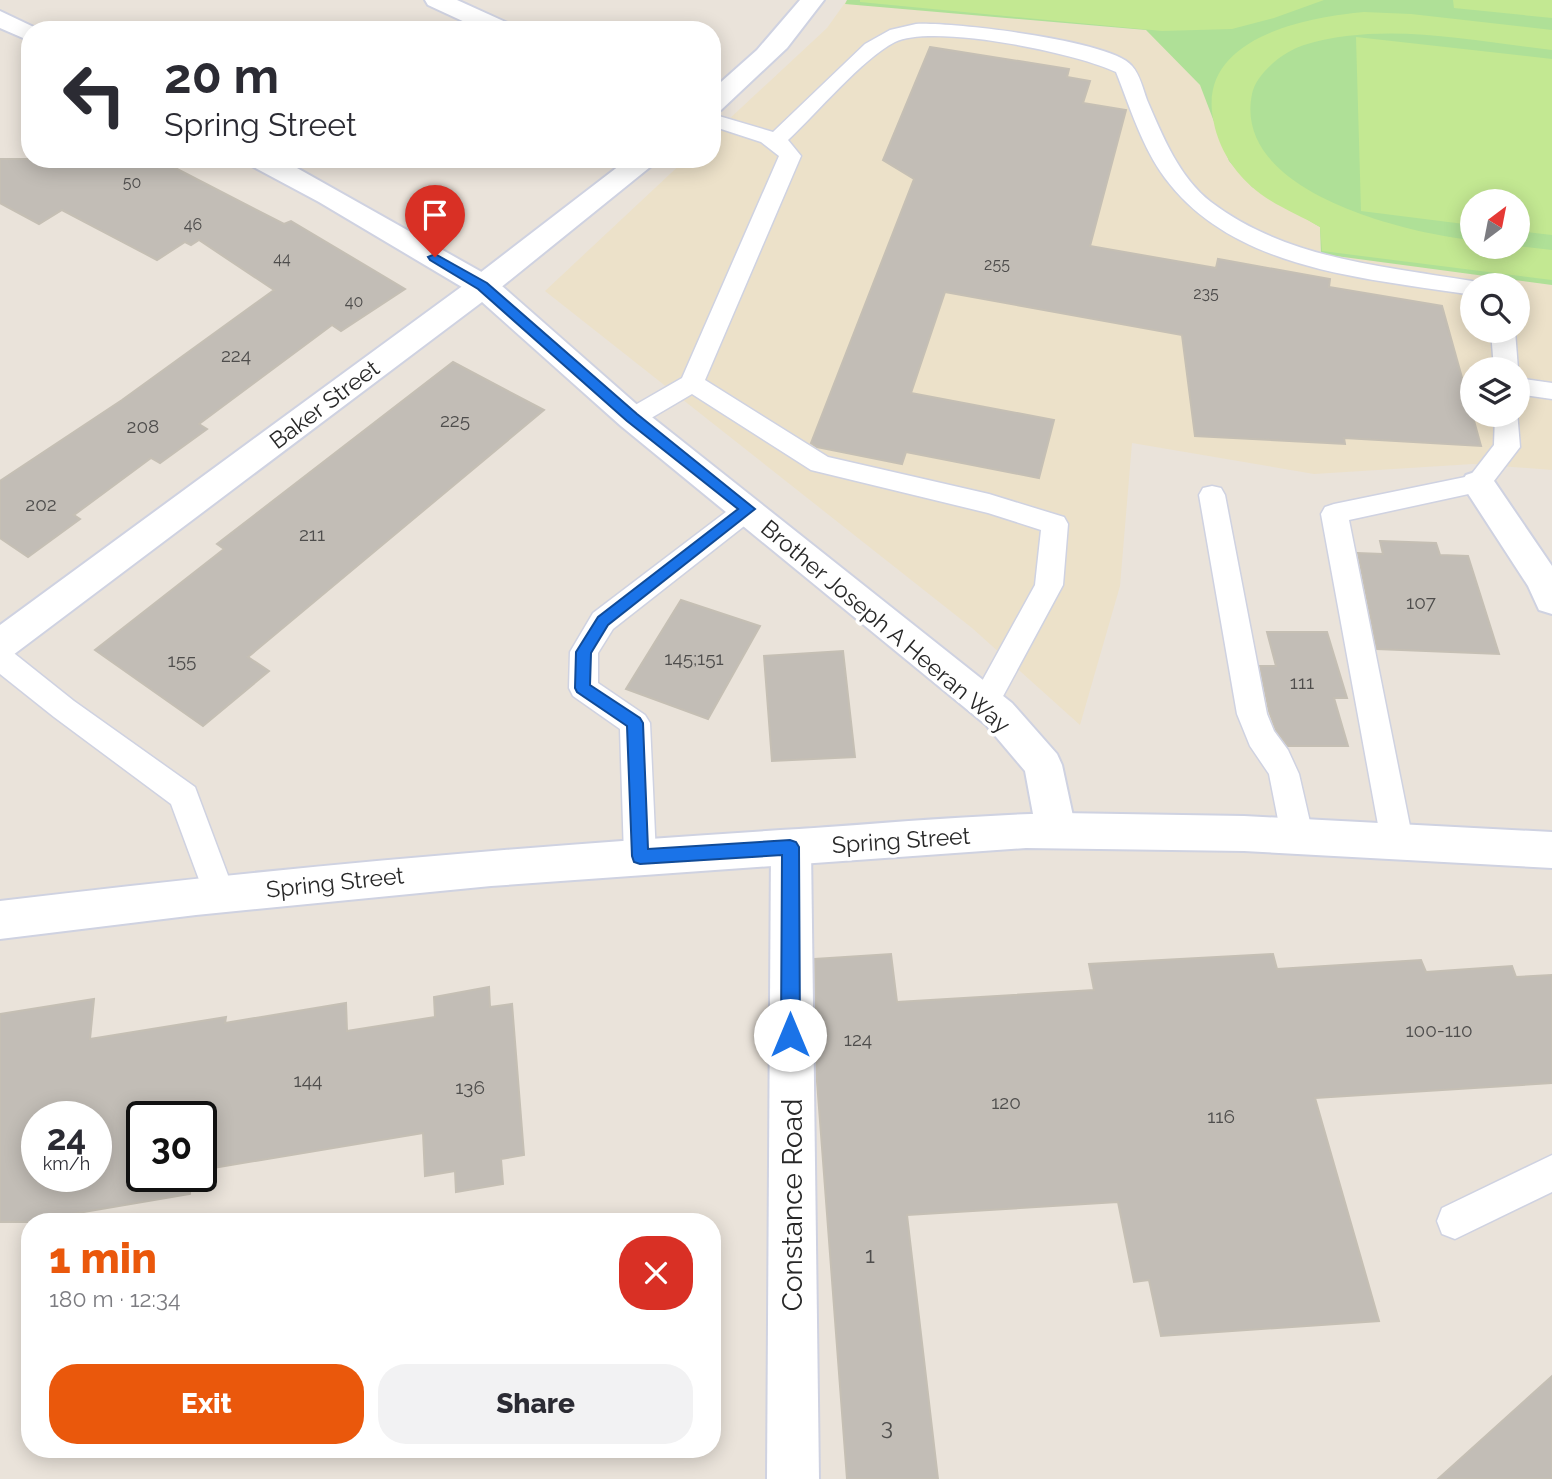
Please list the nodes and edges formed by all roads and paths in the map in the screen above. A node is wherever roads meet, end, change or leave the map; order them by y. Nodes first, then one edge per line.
1 (437, 0) edge
2 (813, 0) edge
3 (0, 18) edge
4 (483, 21) edge
5 (21, 29) edge
6 (721, 97) edge
7 (721, 123) edge
8 (776, 141) junction
9 (277, 168) edge
10 (634, 168) edge
11 (483, 286) junction
12 (1460, 286) edge
13 (691, 383) junction
14 (1530, 388) edge
15 (1552, 391) edge
16 (632, 418) junction
17 (1507, 427) edge
18 (1479, 483) junction
19 (1212, 495) dead end
20 (748, 509) junction
21 (1552, 600) edge
22 (0, 645) edge
23 (0, 658) edge
24 (985, 703) junction
25 (1056, 830) junction
26 (1297, 835) junction
27 (1397, 841) junction
28 (790, 847) junction
29 (1552, 850) edge
30 (640, 856) junction
31 (219, 894) junction
32 (0, 920) edge
33 (1552, 1174) edge
34 (1455, 1221) dead end
35 (793, 1479) edge

1 - 4 street
2 - 6 street
3 - 5 street
7 - 8 lane
8 - 12 lane
8 - 13 lane
9 - 11 street, Brother Joseph A Heeran Way
10 - 11 street, Baker Street
11 - 16 street, Brother Joseph A Heeran Way
11 - 22 street, Baker Street
13 - 16 lane
13 - 24 lane
14 - 15 lane
16 - 20 street, Brother Joseph A Heeran Way
17 - 18 lane
18 - 21 street
18 - 27 lane
19 - 26 lane
20 - 24 street, Brother Joseph A Heeran Way
20 - 30 lane
23 - 31 lane
24 - 25 street, Brother Joseph A Heeran Way
25 - 26 street, Spring Street
25 - 28 street, Spring Street
26 - 27 street, Spring Street
27 - 29 street, Spring Street
28 - 30 street, Spring Street
28 - 35 street, Constance Road
30 - 31 street, Spring Street
31 - 32 street, Spring Street
33 - 34 lane

